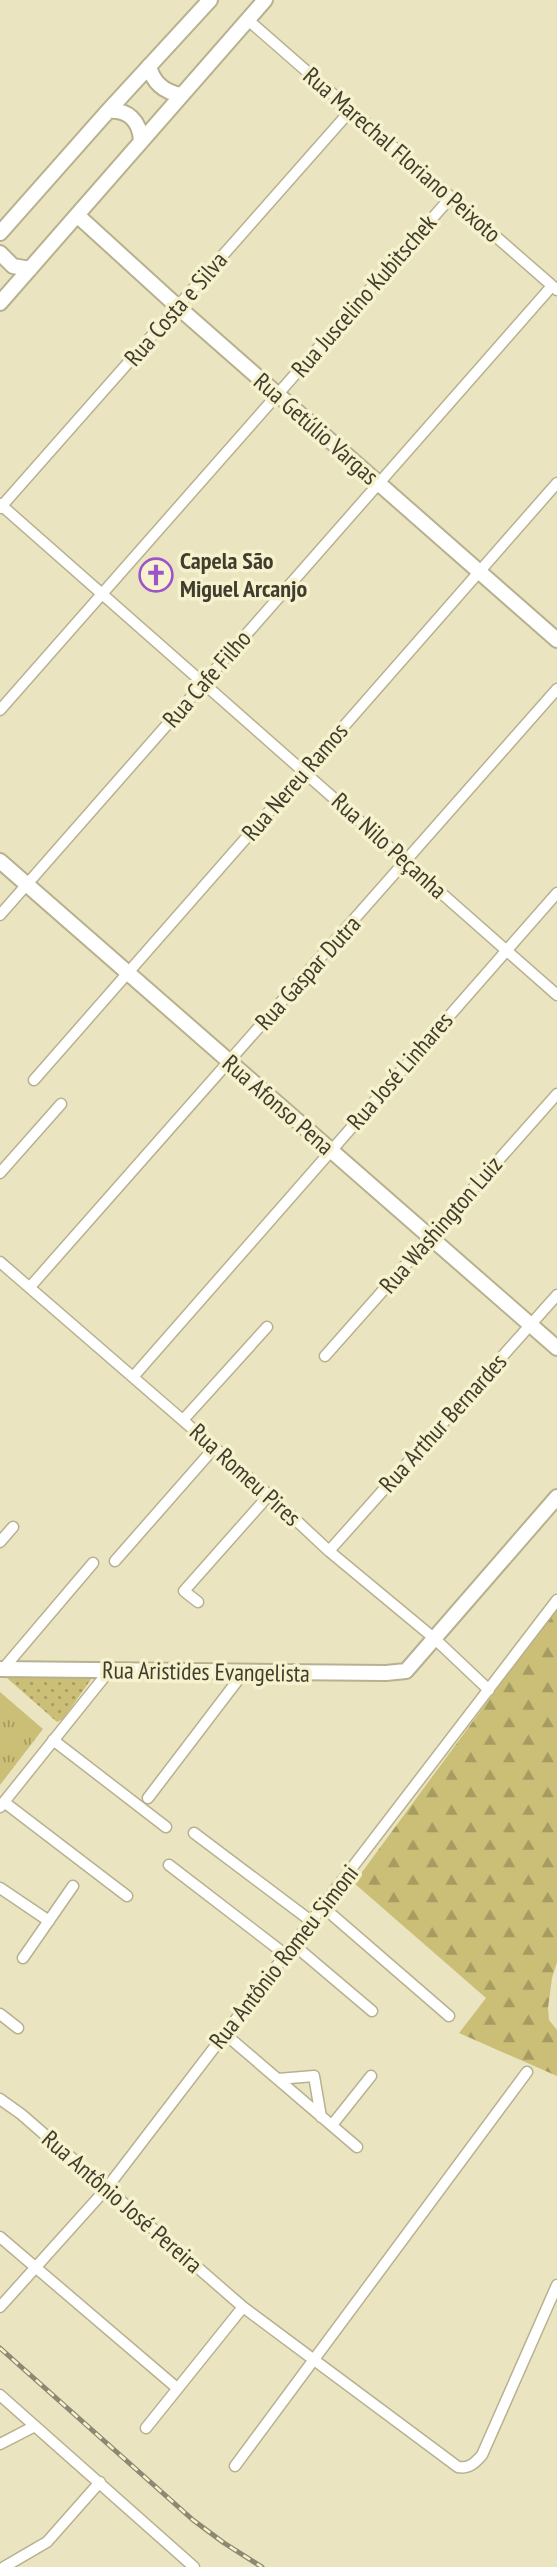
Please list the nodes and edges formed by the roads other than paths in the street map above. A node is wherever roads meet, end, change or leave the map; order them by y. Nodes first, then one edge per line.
1 (210, 0) edge
2 (265, 0) edge
3 (248, 20) junction
4 (149, 66) junction
5 (181, 94) junction
6 (351, 110) junction
7 (108, 111) junction
8 (141, 141) junction
9 (451, 197) junction
10 (77, 215) junction
11 (0, 233) edge
12 (0, 253) edge
13 (30, 269) junction
14 (554, 288) edge
15 (0, 303) edge
16 (178, 307) junction
17 (277, 394) junction
18 (378, 483) junction
19 (557, 483) edge
20 (1, 506) edge
21 (479, 572) junction
22 (102, 595) junction
23 (557, 640) edge
24 (203, 683) junction
25 (557, 689) edge
26 (0, 710) edge
27 (305, 771) junction
28 (0, 861) edge
29 (406, 861) junction
30 (26, 885) junction
31 (557, 893) edge
32 (0, 915) edge
33 (506, 950) junction
34 (127, 973) junction
35 (557, 995) edge
36 (229, 1062) junction
37 (34, 1080) dead end
38 (557, 1094) edge
39 (61, 1104) dead end
40 (330, 1151) junction
41 (0, 1173) edge
42 (430, 1238) junction
43 (0, 1262) edge
44 (30, 1287) junction
45 (557, 1295) edge
46 (530, 1325) junction
47 (267, 1327) dead end
48 (557, 1348) edge
49 (325, 1356) dead end
50 (133, 1377) junction
51 (183, 1420) junction
52 (215, 1447) junction
53 (269, 1495) junction
54 (557, 1497) edge
55 (13, 1527) dead end
56 (0, 1542) edge
57 (329, 1551) junction
58 (115, 1561) dead end
59 (93, 1563) dead end
60 (557, 1600) edge
61 (198, 1602) dead end
62 (435, 1639) junction
63 (1, 1669) edge
64 (109, 1671) junction
65 (244, 1672) junction
66 (489, 1690) junction
67 (53, 1740) junction
68 (148, 1798) dead end
69 (2, 1804) edge
70 (166, 1827) dead end
71 (194, 1833) dead end
72 (169, 1865) dead end
73 (73, 1886) dead end
74 (0, 1888) edge
75 (127, 1896) dead end
76 (323, 1907) junction
77 (48, 1921) junction
78 (312, 1921) junction
79 (294, 1945) junction
80 (286, 1955) junction
81 (23, 1958) dead end
82 (372, 2011) dead end
83 (0, 2014) edge
84 (449, 2016) dead end
85 (18, 2028) dead end
86 (225, 2034) junction
87 (527, 2072) dead end
88 (371, 2076) dead end
89 (278, 2079) junction
90 (0, 2099) edge
91 (321, 2117) junction
92 (332, 2125) junction
93 (357, 2147) dead end
94 (106, 2189) junction
95 (0, 2237) edge
96 (36, 2269) junction
97 (557, 2285) edge
98 (1, 2306) edge
99 (243, 2307) junction
100 (312, 2360) junction
101 (177, 2388) junction
102 (0, 2395) edge
103 (35, 2426) junction
104 (146, 2428) dead end
105 (0, 2444) edge
106 (235, 2466) dead end
107 (100, 2482) junction
108 (4, 2567) edge
109 (194, 2567) edge

1 - 4 street
2 - 3 street
3 - 5 street
3 - 6 street, Rua Marechal Floriano Peixoto
4 - 5 street
4 - 7 street
5 - 8 street
6 - 9 street, Rua Marechal Floriano Peixoto
6 - 16 street, Rua Costa e Silva
7 - 8 street
7 - 11 street
8 - 10 street
9 - 14 street, Rua Marechal Floriano Peixoto
9 - 17 street, Rua Juscelino Kubitschek
10 - 13 street
10 - 16 street, Rua Getúlio Vargas
12 - 13 street
13 - 15 street
14 - 18 street, Rua Cafe Filho
16 - 17 street, Rua Getúlio Vargas
16 - 20 street, Rua Costa e Silva
17 - 18 street, Rua Getúlio Vargas
17 - 22 street, Rua Juscelino Kubitschek
18 - 21 street, Rua Getúlio Vargas
18 - 24 street, Rua Cafe Filho
19 - 21 street, Rua Nereu Ramos
20 - 22 street, Rua Nilo Peçanha
21 - 23 street, Rua Getúlio Vargas
21 - 27 street, Rua Nereu Ramos
22 - 24 street, Rua Nilo Peçanha
22 - 26 street, Rua Juscelino Kubitschek
24 - 27 street, Rua Nilo Peçanha
24 - 30 street, Rua Cafe Filho
25 - 29 street, Rua Gaspar Dutra
27 - 29 street, Rua Nilo Peçanha
27 - 34 street, Rua Nereu Ramos
28 - 30 street, Rua Afonso Pena
29 - 33 street, Rua Nilo Peçanha
29 - 36 street, Rua Gaspar Dutra
30 - 32 street, Rua Cafe Filho
30 - 34 street, Rua Afonso Pena
31 - 33 street, Rua José Linhares
33 - 35 street, Rua Nilo Peçanha
33 - 40 street, Rua José Linhares
34 - 36 street, Rua Afonso Pena
34 - 37 street, Rua Nereu Ramos
36 - 40 street, Rua Afonso Pena
36 - 44 street, Rua Gaspar Dutra
38 - 42 street, Rua Washington Luiz
39 - 41 street
40 - 42 street, Rua Afonso Pena
40 - 50 street, Rua José Linhares
42 - 46 street, Rua Afonso Pena
42 - 49 street, Rua Washington Luiz
43 - 44 street, Rua Romeu Pires
44 - 50 street, Rua Romeu Pires
45 - 46 street, Rua Arthur Bernardes
46 - 48 street, Rua Afonso Pena
46 - 57 street, Rua Arthur Bernardes
47 - 51 street
50 - 51 street, Rua Romeu Pires
51 - 52 street, Rua Romeu Pires
52 - 53 street, Rua Romeu Pires
52 - 58 street
53 - 57 street, Rua Romeu Pires
53 - 61 street
54 - 62 street
55 - 56 street
57 - 62 street, Rua Romeu Pires
59 - 63 street
60 - 66 street, Rua Antônio Romeu Simoni
62 - 65 street, Rua Aristides Evangelista
62 - 66 street, Rua Romeu Pires
63 - 64 street, Rua Aristides Evangelista
64 - 65 street, Rua Aristides Evangelista
64 - 67 street
65 - 68 street
66 - 76 street, Rua Antônio Romeu Simoni
67 - 69 street
67 - 70 street
69 - 75 street
71 - 78 street
72 - 80 street
73 - 77 street
74 - 77 street
76 - 78 street, Rua Antônio Romeu Simoni
76 - 84 street
77 - 81 street
78 - 79 street, Rua Antônio Romeu Simoni
79 - 80 street, Rua Antônio Romeu Simoni
79 - 82 street
80 - 86 street, Rua Antônio Romeu Simoni
83 - 85 street
86 - 89 street
86 - 94 street, Rua Antônio Romeu Simoni
87 - 100 street
88 - 92 street
89 - 91 street
89 - 91 street
90 - 94 street, Rua Antônio José Pereira
91 - 92 street
92 - 93 street
94 - 96 street, Rua Antônio Romeu Simoni
94 - 99 street, Rua Antônio José Pereira
95 - 96 street
96 - 98 street, Rua Antônio Romeu Simoni
96 - 101 street
97 - 100 street, Rua Antônio José Pereira
99 - 100 street, Rua Antônio José Pereira
99 - 101 street
100 - 106 street
101 - 104 street
102 - 103 street
103 - 105 street
103 - 107 street
107 - 108 street
107 - 109 street

